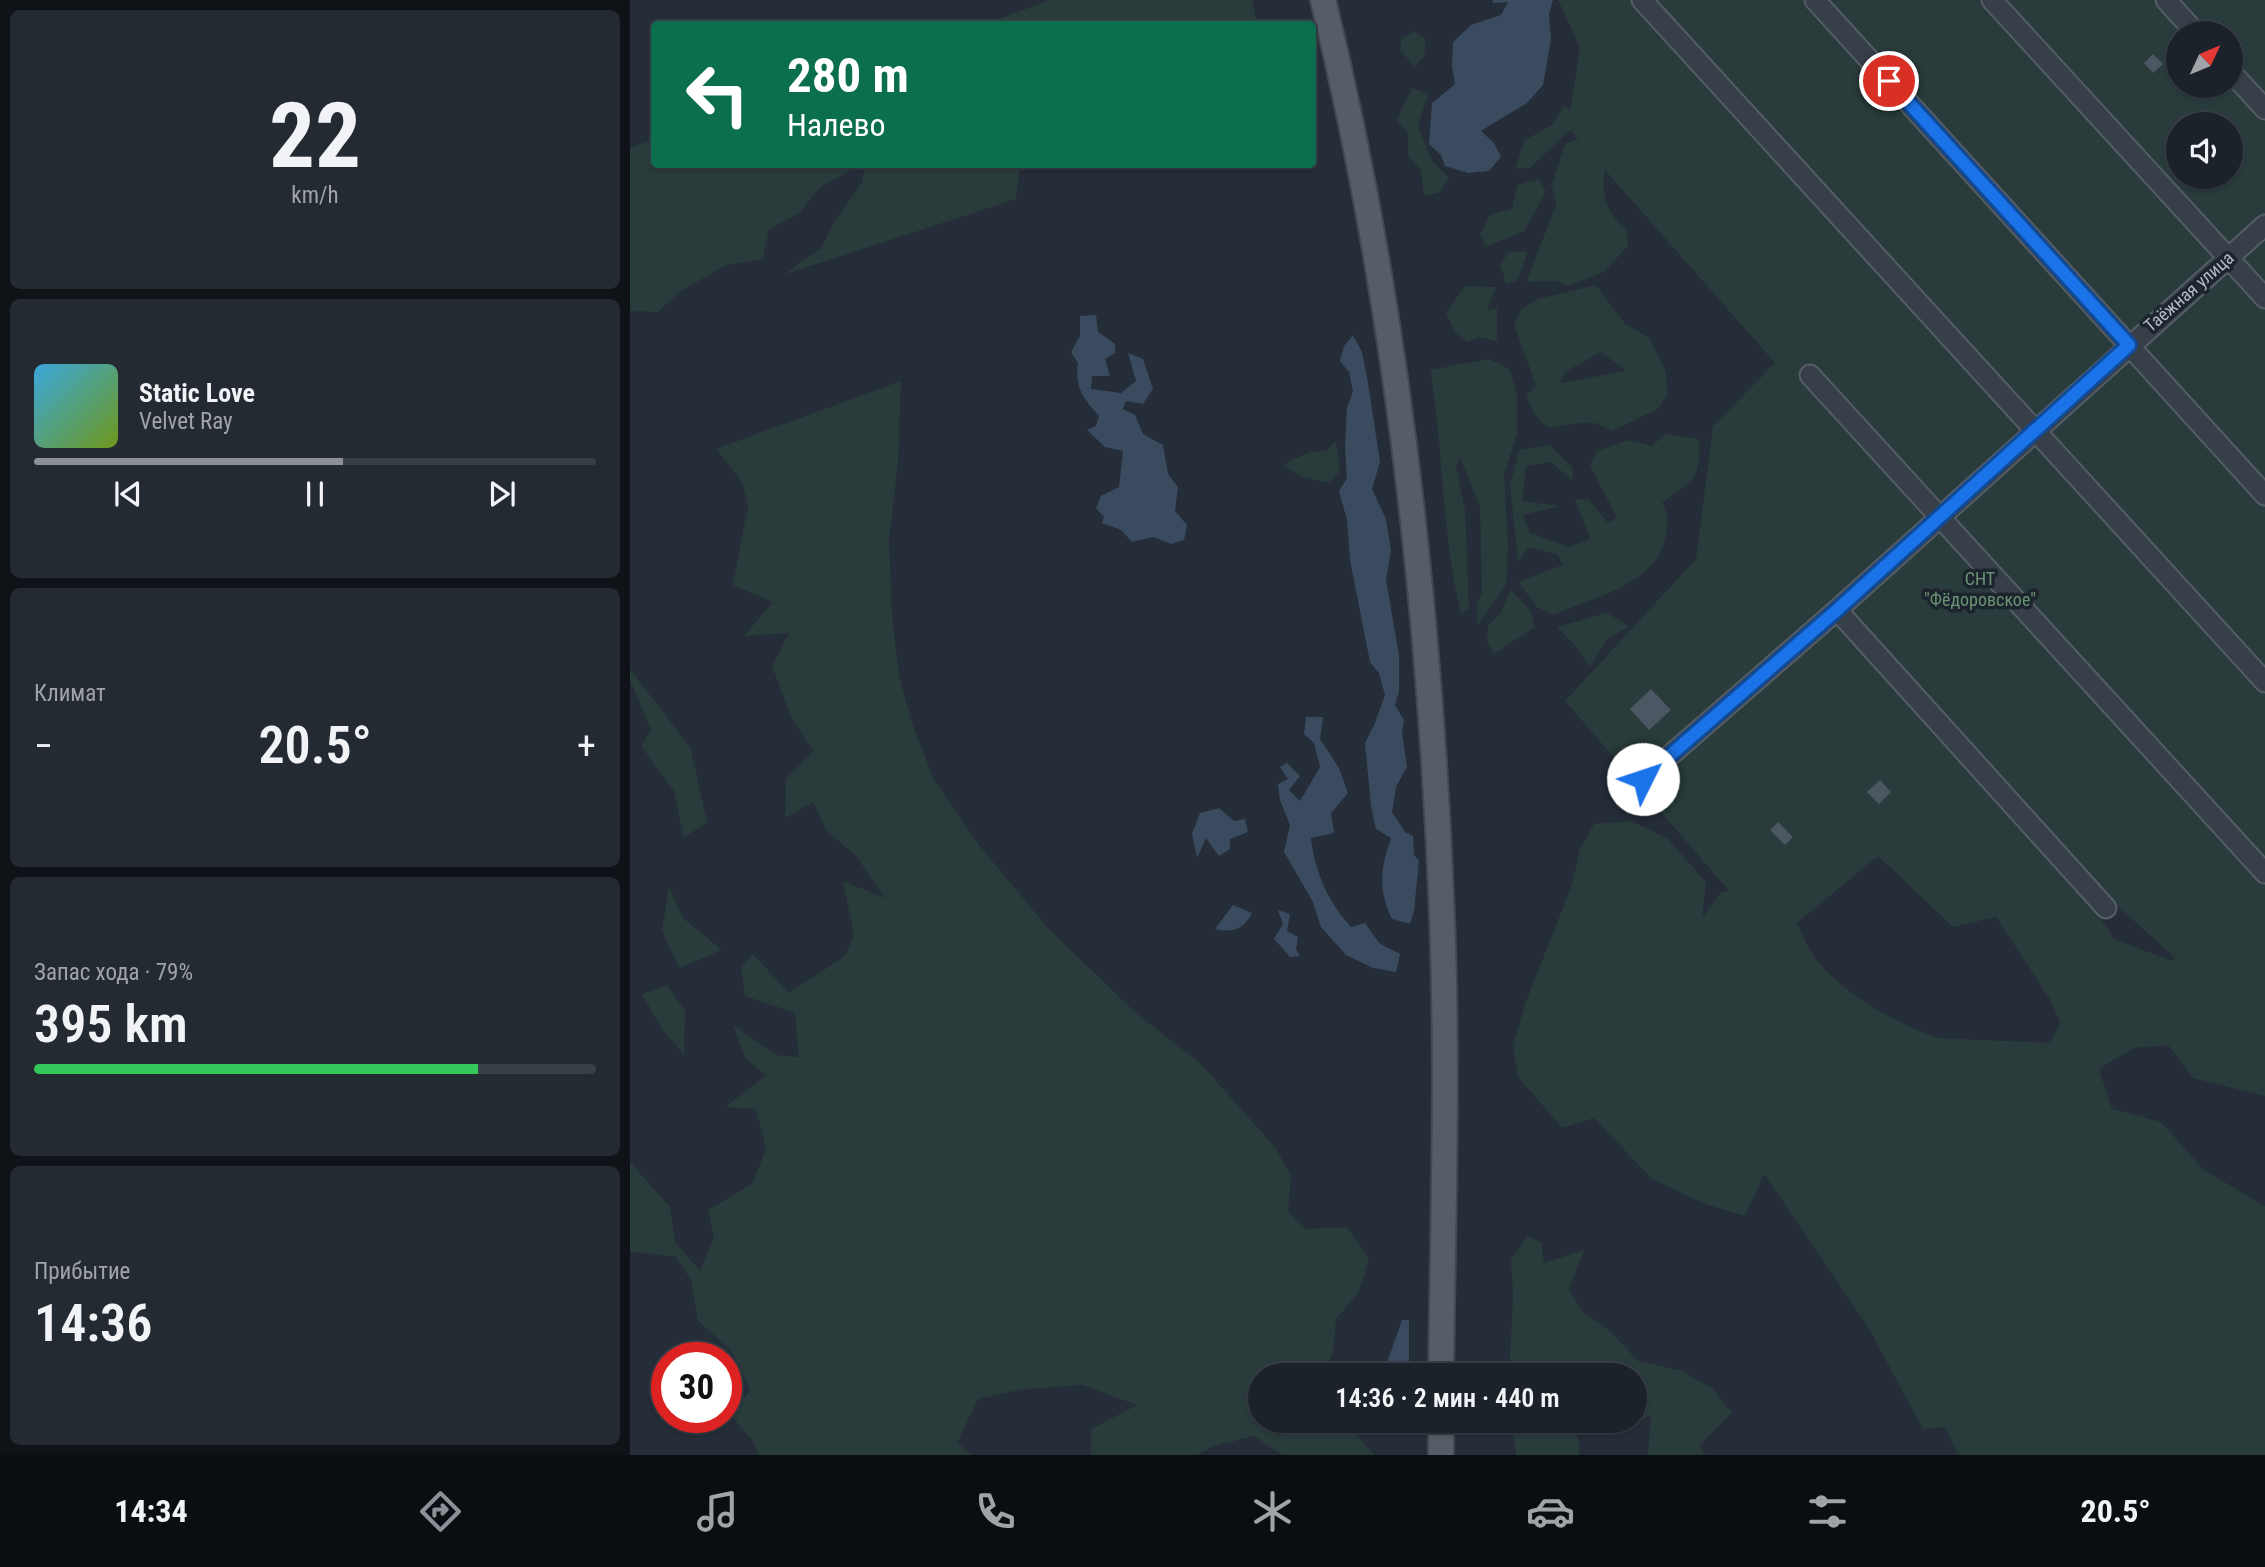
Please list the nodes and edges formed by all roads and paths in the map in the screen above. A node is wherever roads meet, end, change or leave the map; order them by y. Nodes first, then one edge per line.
1 (1323, 0) edge
2 (1642, 0) edge
3 (1815, 0) edge
4 (1992, 0) edge
5 (2166, 0) edge
6 (2185, 21) edge
7 (2244, 86) edge
8 (2265, 109) edge
9 (2265, 225) edge
10 (2227, 258) junction
11 (2265, 298) edge
12 (2129, 345) junction
13 (1810, 375) dead end
14 (2036, 430) junction
15 (2265, 495) edge
16 (1938, 516) junction
17 (1837, 610) junction
18 (2265, 682) edge
19 (1643, 779) dead end
20 (2265, 873) edge
21 (2106, 908) dead end
22 (1441, 1363) edge
23 (1441, 1433) edge
24 (1441, 1455) edge

1 - 22 main road
2 - 14 street
3 - 12 street
4 - 10 street
5 - 6 street
7 - 8 street
9 - 10 street, Таёжная улица
10 - 11 street
10 - 12 street, Таёжная улица
12 - 14 street, Таёжная улица
12 - 15 street
13 - 16 street
14 - 16 street, Таёжная улица
14 - 18 street
16 - 17 street, Таёжная улица
16 - 20 street
17 - 19 street, Таёжная улица
17 - 21 street
23 - 24 main road

